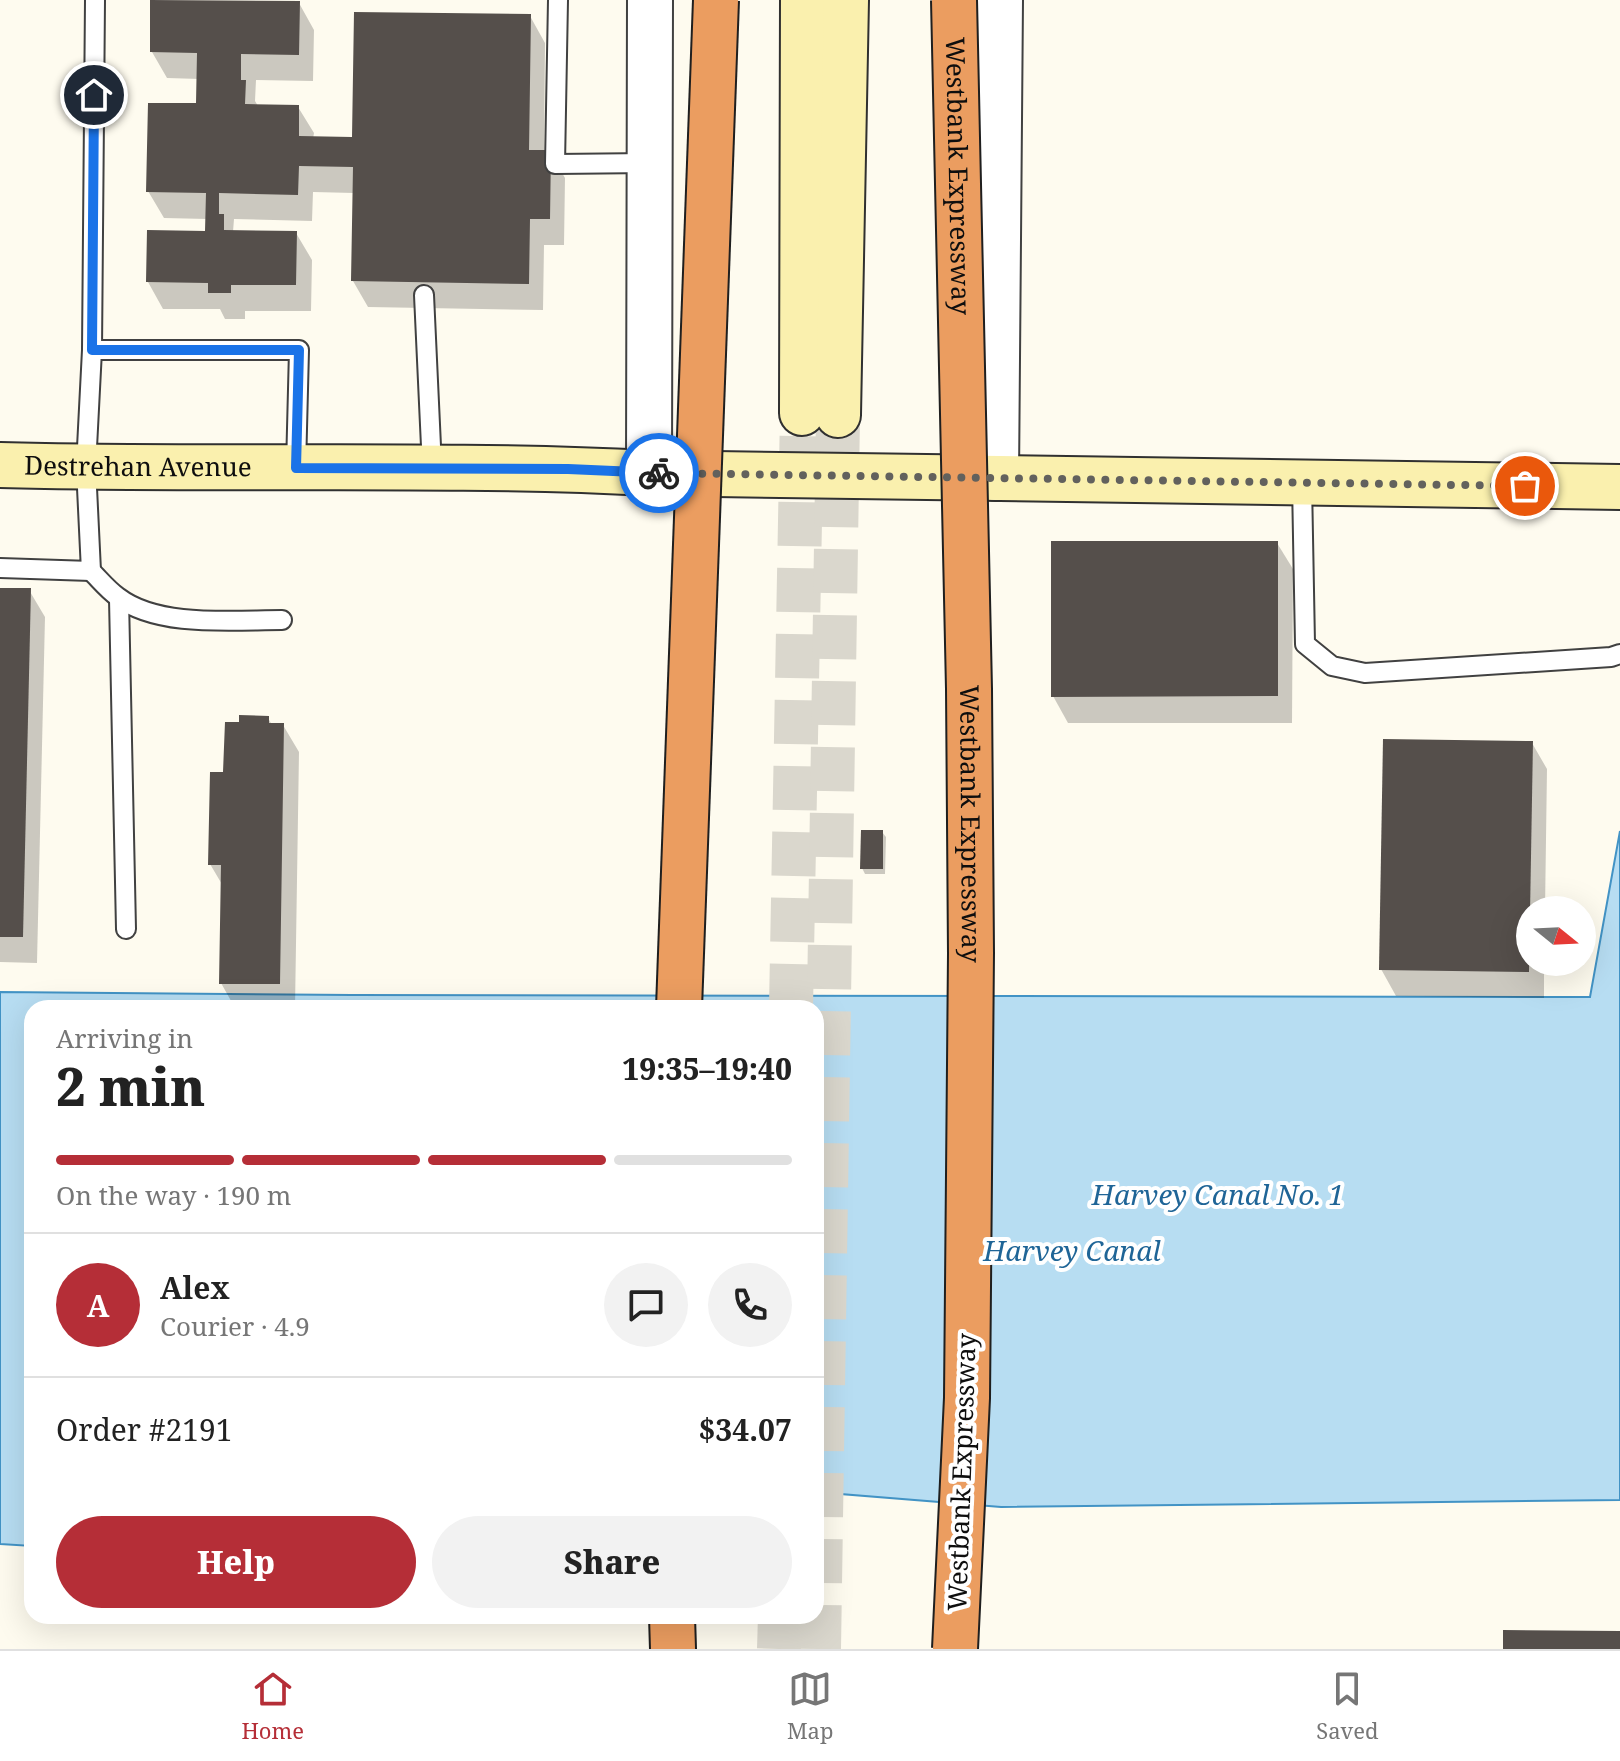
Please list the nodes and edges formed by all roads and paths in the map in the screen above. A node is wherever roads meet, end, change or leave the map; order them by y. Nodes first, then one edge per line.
1 (95, 0) edge
2 (558, 0) edge
3 (650, 0) edge
4 (716, 0) edge
5 (803, 0) edge
6 (846, 0) edge
7 (954, 0) edge
8 (1000, 0) edge
9 (650, 163) junction
10 (424, 295) dead end
11 (92, 350) junction
12 (0, 465) edge
13 (86, 467) junction
14 (296, 468) junction
15 (432, 469) junction
16 (649, 473) junction
17 (996, 478) junction
18 (1302, 483) junction
19 (1620, 487) edge
20 (0, 568) edge
21 (91, 571) junction
22 (119, 599) junction
23 (282, 620) dead end
24 (1620, 654) edge
25 (126, 929) dead end
26 (679, 1000) edge
27 (672, 1624) edge
28 (673, 1649) edge
29 (955, 1649) edge

1 - 11 lane
2 - 9 lane
3 - 9 street
4 - 26 highway, bridge
5 - 6 main road
7 - 29 highway, Westbank Expressway, bridge
8 - 17 street, Westbank Expressway
9 - 16 street
10 - 15 lane
11 - 13 lane
11 - 14 lane
12 - 13 main road, Destrehan Avenue
13 - 14 main road, Destrehan Avenue
13 - 21 lane
14 - 15 main road, Destrehan Avenue
15 - 16 main road, Destrehan Avenue
16 - 17 main road, Destrehan Avenue
17 - 18 main road, Destrehan Avenue
18 - 19 main road, Destrehan Avenue
18 - 24 lane
20 - 21 lane
21 - 22 lane
22 - 23 lane
22 - 25 lane
27 - 28 highway

